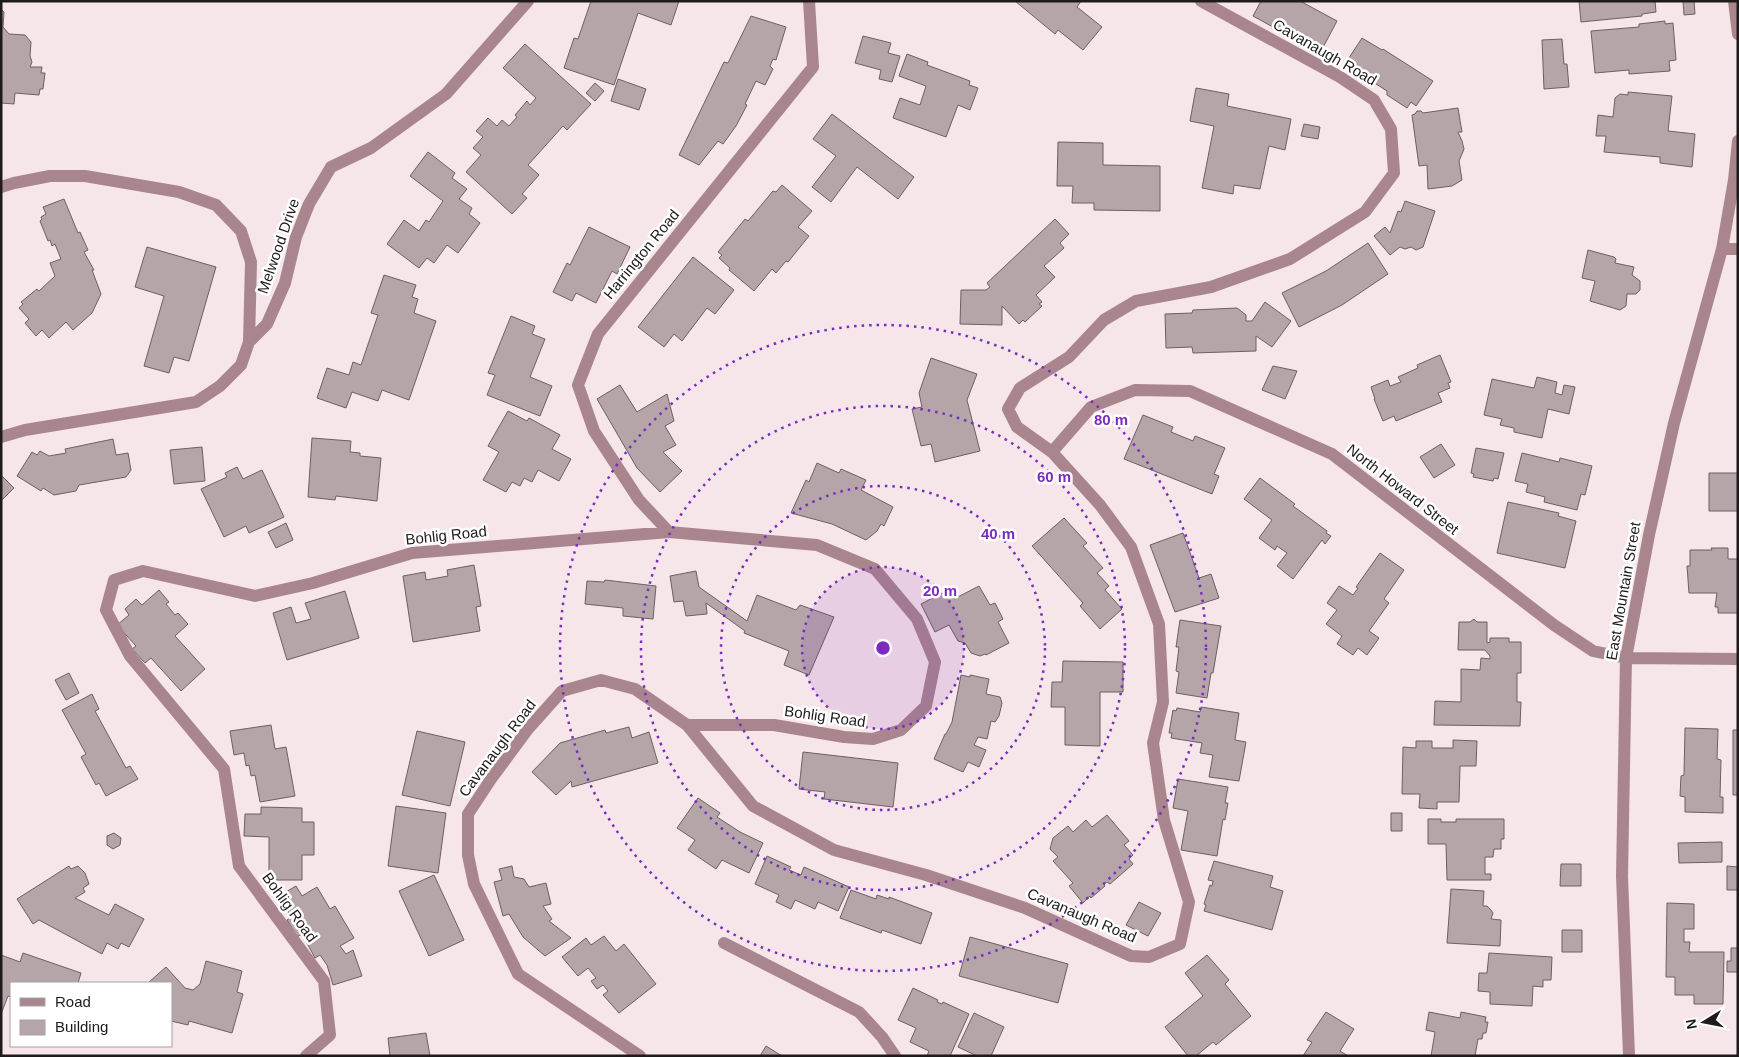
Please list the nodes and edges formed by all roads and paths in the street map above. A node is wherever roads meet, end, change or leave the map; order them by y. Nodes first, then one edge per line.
1 (528, 1) edge
2 (809, 1) edge
3 (1201, 1) edge
4 (1734, 1) edge
5 (1738, 34) edge
6 (1738, 141) edge
7 (1, 187) edge
8 (1722, 249) junction
9 (1738, 249) edge
10 (249, 342) junction
11 (1, 437) edge
12 (1052, 452) junction
13 (669, 532) junction
14 (1626, 658) junction
15 (1738, 660) edge
16 (687, 725) junction
17 (724, 943) dead end
18 (306, 1056) edge
19 (640, 1056) edge
20 (895, 1056) edge
21 (1629, 1056) edge

1 - 10 street, Melwood Drive
2 - 13 street, Harrington Road
3 - 12 street, Cavanaugh Road
4 - 5 street
6 - 8 street, East Mountain Street
7 - 10 street
8 - 9 street
8 - 14 street, East Mountain Street
10 - 11 street, Melwood Drive
12 - 14 street, North Howard Street
12 - 16 street, Cavanaugh Road
13 - 16 street, Bohlig Road
13 - 18 street, Bohlig Road
14 - 15 street, North Howard Street
14 - 21 street, East Mountain Street
16 - 19 street, Cavanaugh Road
17 - 20 street

